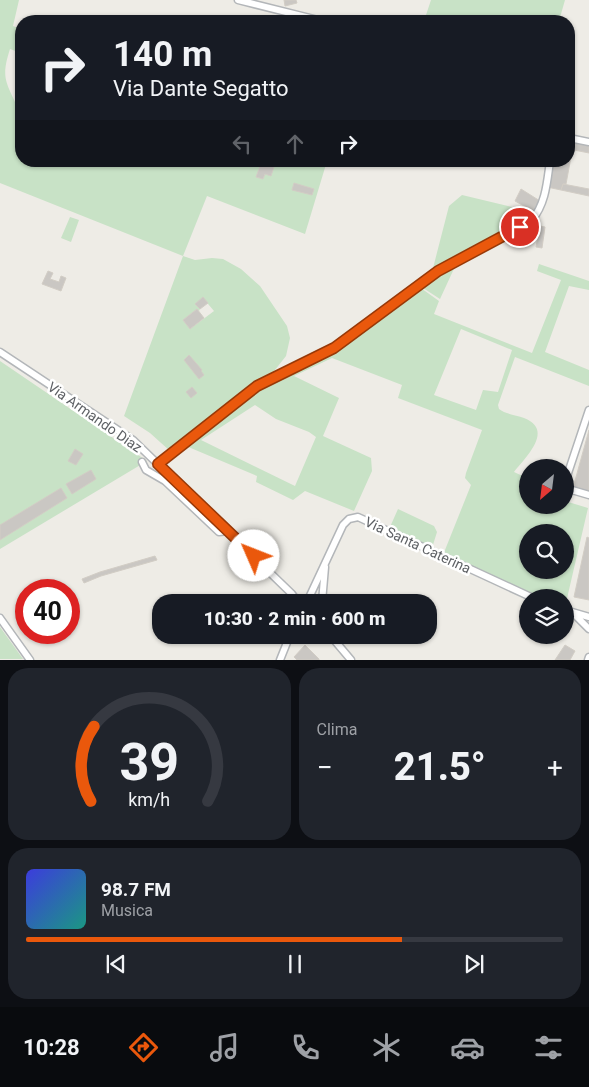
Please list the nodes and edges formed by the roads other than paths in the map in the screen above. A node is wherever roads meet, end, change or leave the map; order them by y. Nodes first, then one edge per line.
1 (238, 0) edge
2 (274, 0) edge
3 (271, 9) junction
4 (296, 15) edge
5 (575, 139) edge
6 (589, 142) edge
7 (549, 167) edge
8 (0, 352) edge
9 (589, 410) edge
10 (573, 459) edge
11 (142, 462) dead end
12 (158, 464) junction
13 (574, 491) edge
14 (589, 495) edge
15 (228, 531) junction
16 (326, 563) junction
17 (519, 592) edge
18 (292, 594) edge
19 (310, 594) edge
20 (323, 594) edge
21 (574, 613) edge
22 (574, 614) edge
23 (0, 618) edge
24 (589, 619) edge
25 (589, 629) edge
26 (287, 644) edge
27 (338, 644) edge
28 (30, 660) edge
29 (280, 660) edge
30 (351, 660) edge

1 - 3 street
2 - 3 street
3 - 4 street
5 - 6 street
7 - 12 street
8 - 12 street, Via Armando Diaz
9 - 10 street
11 - 15 street
12 - 15 street, Via Armando Diaz
13 - 14 street
15 - 18 street, Via Armando Diaz
16 - 17 street, Via Santa Caterina
16 - 19 street, Via Santa Caterina
16 - 20 street, Via Santa Caterina
21 - 24 street
22 - 25 street
23 - 28 street
24 - 25 street
26 - 29 street
27 - 30 street

